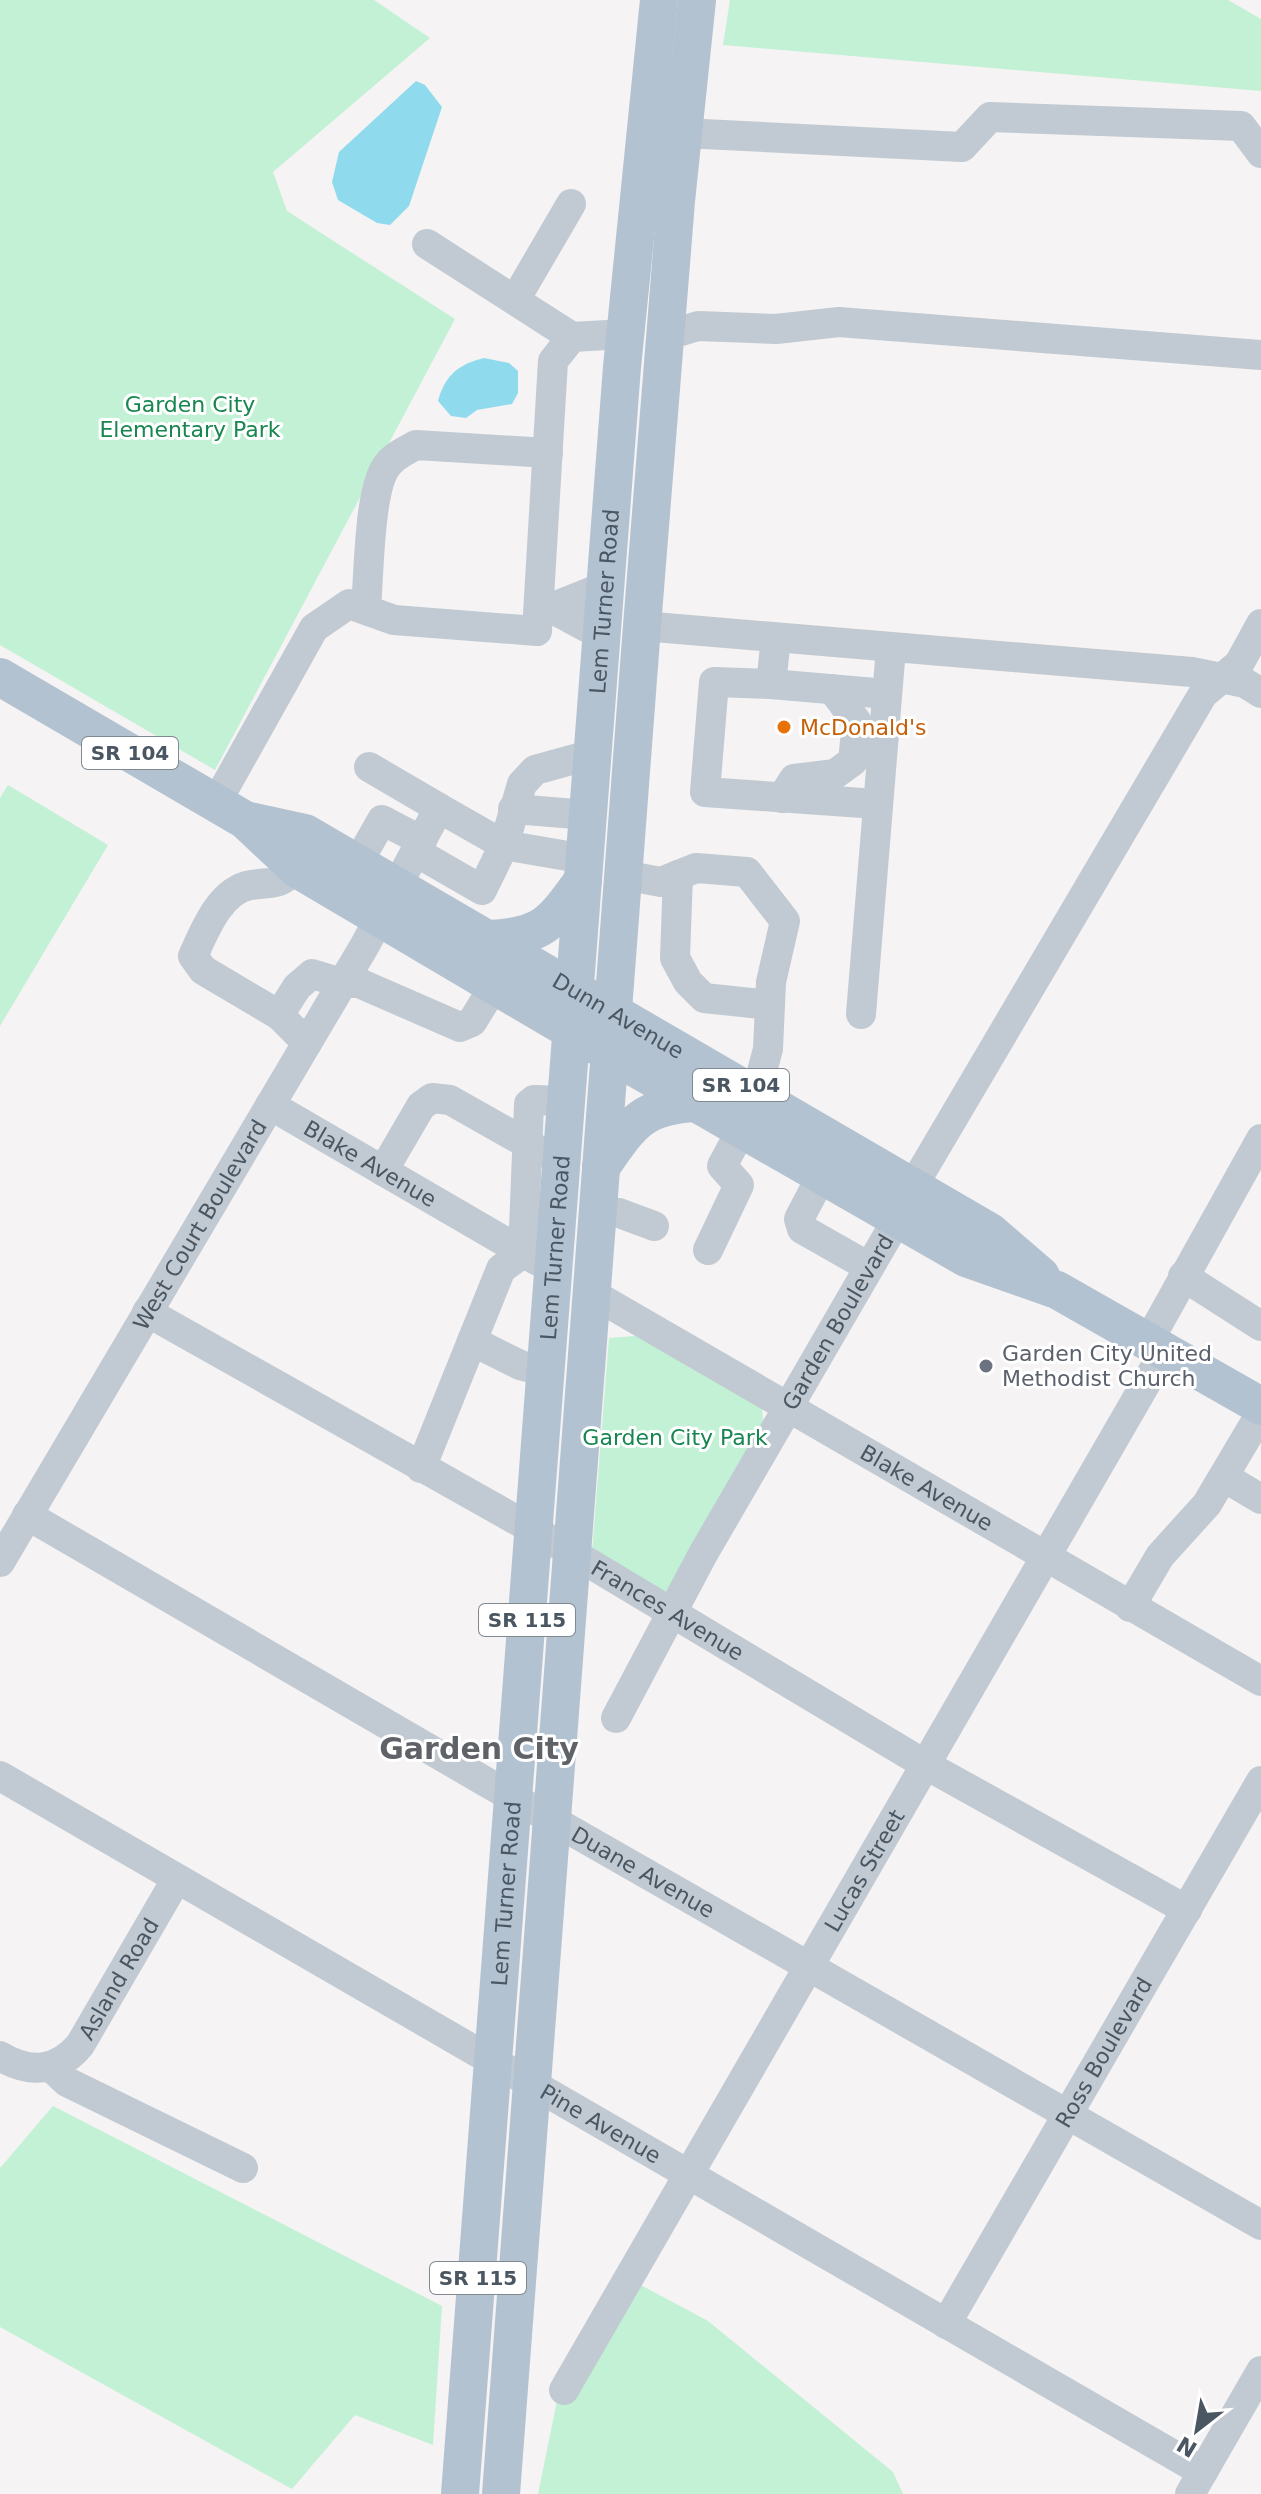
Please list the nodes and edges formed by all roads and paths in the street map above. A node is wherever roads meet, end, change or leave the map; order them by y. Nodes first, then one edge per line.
1 (659, 0) edge
2 (697, 0) edge
3 (683, 133) junction
4 (1261, 153) edge
5 (571, 204) dead end
6 (427, 244) dead end
7 (515, 300) junction
8 (625, 334) junction
9 (665, 336) junction
10 (572, 337) junction
11 (1261, 355) edge
12 (548, 453) junction
13 (606, 586) junction
14 (366, 607) junction
15 (545, 607) junction
16 (1261, 624) edge
17 (642, 626) junction
18 (603, 636) junction
19 (776, 638) junction
20 (891, 648) junction
21 (1220, 679) junction
22 (7, 681) edge
23 (771, 684) junction
24 (832, 689) junction
25 (1261, 693) edge
26 (887, 694) junction
27 (593, 754) junction
28 (369, 767) dead end
29 (782, 798) junction
30 (877, 804) junction
31 (513, 809) junction
32 (231, 811) junction
33 (589, 815) junction
34 (427, 832) junction
35 (499, 854) junction
36 (357, 864) junction
37 (297, 869) junction
38 (584, 870) junction
39 (623, 875) junction
40 (678, 875) junction
41 (389, 903) junction
42 (489, 939) junction
43 (342, 983) junction
44 (494, 986) junction
45 (575, 989) junction
46 (770, 1005) junction
47 (612, 1010) junction
48 (861, 1014) dead end
49 (279, 1015) junction
50 (572, 1032) junction
51 (307, 1043) junction
52 (609, 1053) junction
53 (756, 1094) junction
54 (567, 1101) junction
55 (695, 1103) junction
56 (270, 1105) junction
57 (742, 1129) junction
58 (1261, 1139) edge
59 (526, 1146) junction
60 (562, 1160) junction
61 (601, 1167) junction
62 (383, 1171) junction
63 (822, 1175) junction
64 (905, 1202) junction
65 (597, 1212) junction
66 (654, 1226) dead end
67 (708, 1250) dead end
68 (538, 1262) junction
69 (869, 1267) junction
70 (1183, 1276) junction
71 (591, 1293) junction
72 (147, 1312) junction
73 (1261, 1326) edge
74 (472, 1341) junction
75 (1156, 1347) junction
76 (546, 1372) junction
77 (1261, 1406) edge
78 (790, 1407) junction
79 (1261, 1413) edge
80 (421, 1468) junction
81 (1224, 1477) junction
82 (1261, 1499) edge
83 (27, 1515) junction
84 (534, 1530) junction
85 (571, 1553) junction
86 (1046, 1557) junction
87 (0, 1562) edge
88 (1130, 1607) junction
89 (672, 1613) junction
90 (1261, 1681) edge
91 (616, 1718) dead end
92 (926, 1765) junction
93 (0, 1776) edge
94 (1261, 1781) edge
95 (515, 1798) junction
96 (552, 1820) junction
97 (176, 1880) junction
98 (1187, 1910) junction
99 (810, 1967) junction
100 (0, 2056) edge
101 (496, 2062) junction
102 (52, 2068) junction
103 (532, 2085) junction
104 (1068, 2115) junction
105 (243, 2168) dead end
106 (688, 2175) junction
107 (1261, 2225) edge
108 (946, 2324) junction
109 (1261, 2371) edge
110 (564, 2390) dead end
111 (462, 2481) edge
112 (502, 2483) edge
113 (1196, 2483) edge

1 - 8 main road, Lem Turner Road / SR 115
2 - 3 main road, Lem Turner Road / SR 115
3 - 4 street
3 - 9 main road, Lem Turner Road / SR 115
5 - 7 street
6 - 7 street
7 - 10 street
8 - 9 main road
8 - 10 street
8 - 13 main road, Lem Turner Road / SR 115
9 - 11 street
9 - 17 main road, Lem Turner Road / SR 115
10 - 12 street
12 - 14 street
12 - 15 street
13 - 15 street
13 - 18 main road, Lem Turner Road / SR 115
14 - 15 street
14 - 32 street
15 - 18 street
16 - 21 street, Garden Boulevard
17 - 19 street
17 - 39 main road, Lem Turner Road / SR 115
18 - 27 main road, Lem Turner Road / SR 115
19 - 20 street
19 - 23 street
20 - 21 street
20 - 26 street
21 - 25 street
21 - 64 street, Garden Boulevard
22 - 32 main road, Dunn Avenue / SR 104
23 - 24 street
23 - 29 street
24 - 26 street
24 - 29 street
26 - 30 street
27 - 31 street
27 - 33 main road, Lem Turner Road / SR 115
28 - 34 street
29 - 30 street
30 - 48 street
31 - 33 street
31 - 35 street
32 - 36 main road, Dunn Avenue / SR 104
32 - 37 main road, Dunn Avenue / SR 104
33 - 38 main road, Lem Turner Road / SR 115
34 - 35 street
34 - 35 street
34 - 36 street
34 - 41 street, West Court Boulevard
35 - 38 street
36 - 41 main road, Dunn Avenue / SR 104
37 - 41 main road, Dunn Avenue / SR 104
37 - 49 street
38 - 42 main road
38 - 45 main road, Lem Turner Road / SR 115
39 - 40 street
39 - 47 main road, Lem Turner Road / SR 115
40 - 46 street
40 - 46 street
41 - 42 main road, Dunn Avenue / SR 104
41 - 43 street, West Court Boulevard
41 - 44 main road, Dunn Avenue / SR 104
42 - 45 main road, Dunn Avenue / SR 104
43 - 44 street
43 - 49 street
43 - 51 street, West Court Boulevard
44 - 50 main road, Dunn Avenue / SR 104
45 - 47 main road, Dunn Avenue / SR 104
45 - 50 main road, Lem Turner Road / SR 115
46 - 53 street
47 - 52 main road, Lem Turner Road / SR 115
47 - 53 main road, Dunn Avenue / SR 104
49 - 51 street
50 - 52 main road, Dunn Avenue / SR 104
50 - 54 main road, Lem Turner Road / SR 115
51 - 56 street, West Court Boulevard
52 - 55 main road, Dunn Avenue / SR 104
52 - 61 main road, Lem Turner Road / SR 115
53 - 64 main road, Dunn Avenue / SR 104
54 - 59 street
54 - 60 main road, Lem Turner Road / SR 115
55 - 57 main road, Dunn Avenue / SR 104
55 - 61 main road
56 - 62 street, Blake Avenue
56 - 72 street, West Court Boulevard
57 - 63 main road, Dunn Avenue / SR 104
57 - 67 street
58 - 70 street, Lucas Street
59 - 60 street
59 - 62 street
59 - 68 street
60 - 68 main road, Lem Turner Road / SR 115
61 - 65 main road, Lem Turner Road / SR 115
62 - 68 street, Blake Avenue
63 - 64 main road, Dunn Avenue / SR 104
63 - 69 street
64 - 69 street, Garden Boulevard
64 - 75 main road, Dunn Avenue / SR 104
65 - 66 street
65 - 71 main road, Lem Turner Road / SR 115
68 - 74 street
68 - 76 main road, Lem Turner Road / SR 115
69 - 78 street, Garden Boulevard
70 - 73 street
70 - 75 street, Lucas Street
71 - 78 street, Blake Avenue
71 - 85 main road, Lem Turner Road / SR 115
72 - 80 street, Frances Avenue
72 - 83 street, West Court Boulevard
74 - 76 street
74 - 80 street
75 - 77 main road, Dunn Avenue / SR 104
75 - 86 street, Lucas Street
76 - 84 main road, Lem Turner Road / SR 115
78 - 86 street, Blake Avenue
78 - 89 street, Garden Boulevard
79 - 81 street
80 - 84 street, Frances Avenue
81 - 82 street
81 - 88 street
83 - 87 street, West Court Boulevard
83 - 95 street, Duane Avenue
84 - 85 street, Frances Avenue
84 - 95 main road, Lem Turner Road / SR 115
85 - 89 street, Frances Avenue
85 - 96 main road, Lem Turner Road / SR 115
86 - 88 street, Blake Avenue
86 - 92 street, Lucas Street
88 - 90 street, Blake Avenue
89 - 91 street, Garden Boulevard
89 - 92 street, Frances Avenue
92 - 98 street, Frances Avenue
92 - 99 street, Lucas Street
93 - 97 street, Pine Avenue
94 - 98 street, Ross Boulevard
95 - 96 street, Duane Avenue
95 - 101 main road, Lem Turner Road / SR 115
96 - 99 street, Duane Avenue
96 - 103 main road, Lem Turner Road / SR 115
97 - 101 street, Pine Avenue
97 - 102 street, Asland Road
98 - 104 street, Ross Boulevard
99 - 104 street, Duane Avenue
99 - 106 street, Lucas Street
100 - 102 street
101 - 103 street, Pine Avenue
101 - 111 main road, Lem Turner Road / SR 115
102 - 105 street
103 - 106 street, Pine Avenue
103 - 112 main road, Lem Turner Road / SR 115
104 - 107 street, Duane Avenue
104 - 108 street, Ross Boulevard
106 - 108 street, Pine Avenue
106 - 110 street, Lucas Street
108 - 113 street, Pine Avenue
109 - 113 street
111 - 112 main road

